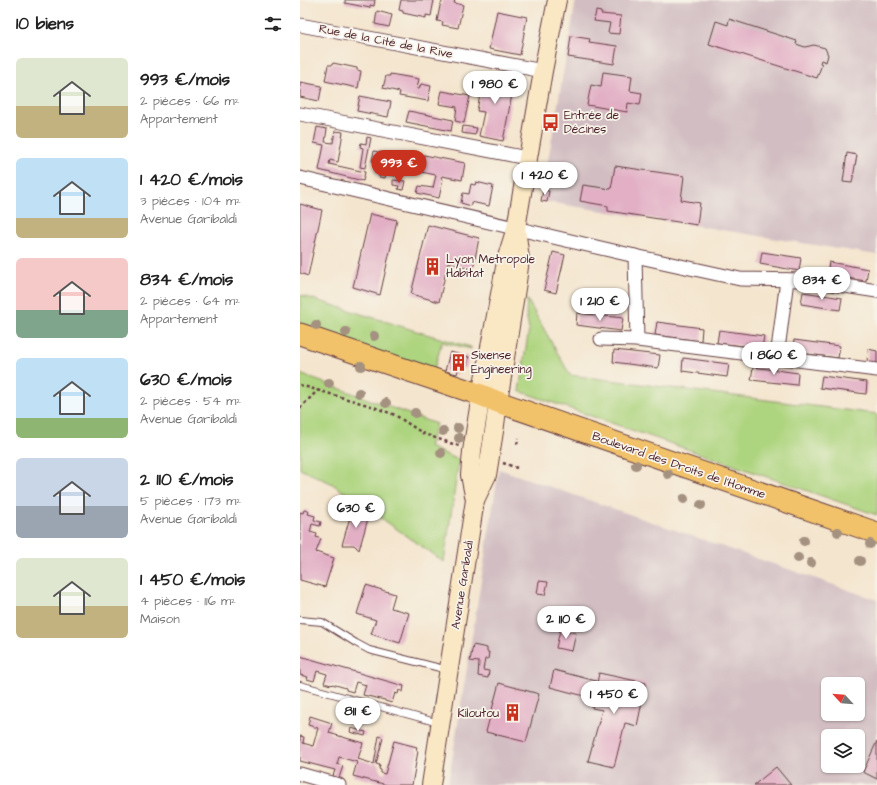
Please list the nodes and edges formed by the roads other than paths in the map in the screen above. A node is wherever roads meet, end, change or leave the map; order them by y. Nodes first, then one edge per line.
1 (558, 0) edge
2 (300, 25) edge
3 (543, 71) junction
4 (300, 114) edge
5 (527, 158) junction
6 (300, 178) edge
7 (516, 228) junction
8 (634, 256) junction
9 (787, 280) junction
10 (877, 291) edge
11 (300, 334) edge
12 (601, 339) dead end
13 (637, 340) junction
14 (777, 357) junction
15 (877, 370) edge
16 (489, 398) junction
17 (475, 500) junction
18 (877, 533) edge
19 (300, 620) edge
20 (448, 671) junction
21 (300, 685) edge
22 (440, 724) junction
23 (300, 774) edge
24 (339, 785) edge
25 (430, 785) edge

1 - 3 main road, Avenue Garibaldi
2 - 3 street, Rue de la Cité de la Rive
3 - 5 main road, Avenue Garibaldi
4 - 5 street
5 - 7 main road, Avenue Garibaldi
6 - 7 street
7 - 8 street
7 - 16 main road, Avenue Garibaldi
8 - 9 street
8 - 13 street
9 - 10 street
9 - 14 street
11 - 16 main road, Boulevard des Droits de l'Homme
12 - 13 street
13 - 14 street
14 - 15 street
16 - 17 main road, Avenue Garibaldi
16 - 17 main road, Avenue Garibaldi
16 - 18 main road, Boulevard des Droits de l'Homme
17 - 20 main road, Avenue Garibaldi
19 - 20 lane
20 - 22 main road, Avenue Garibaldi
21 - 22 lane
22 - 25 main road, Avenue Garibaldi
23 - 24 street

